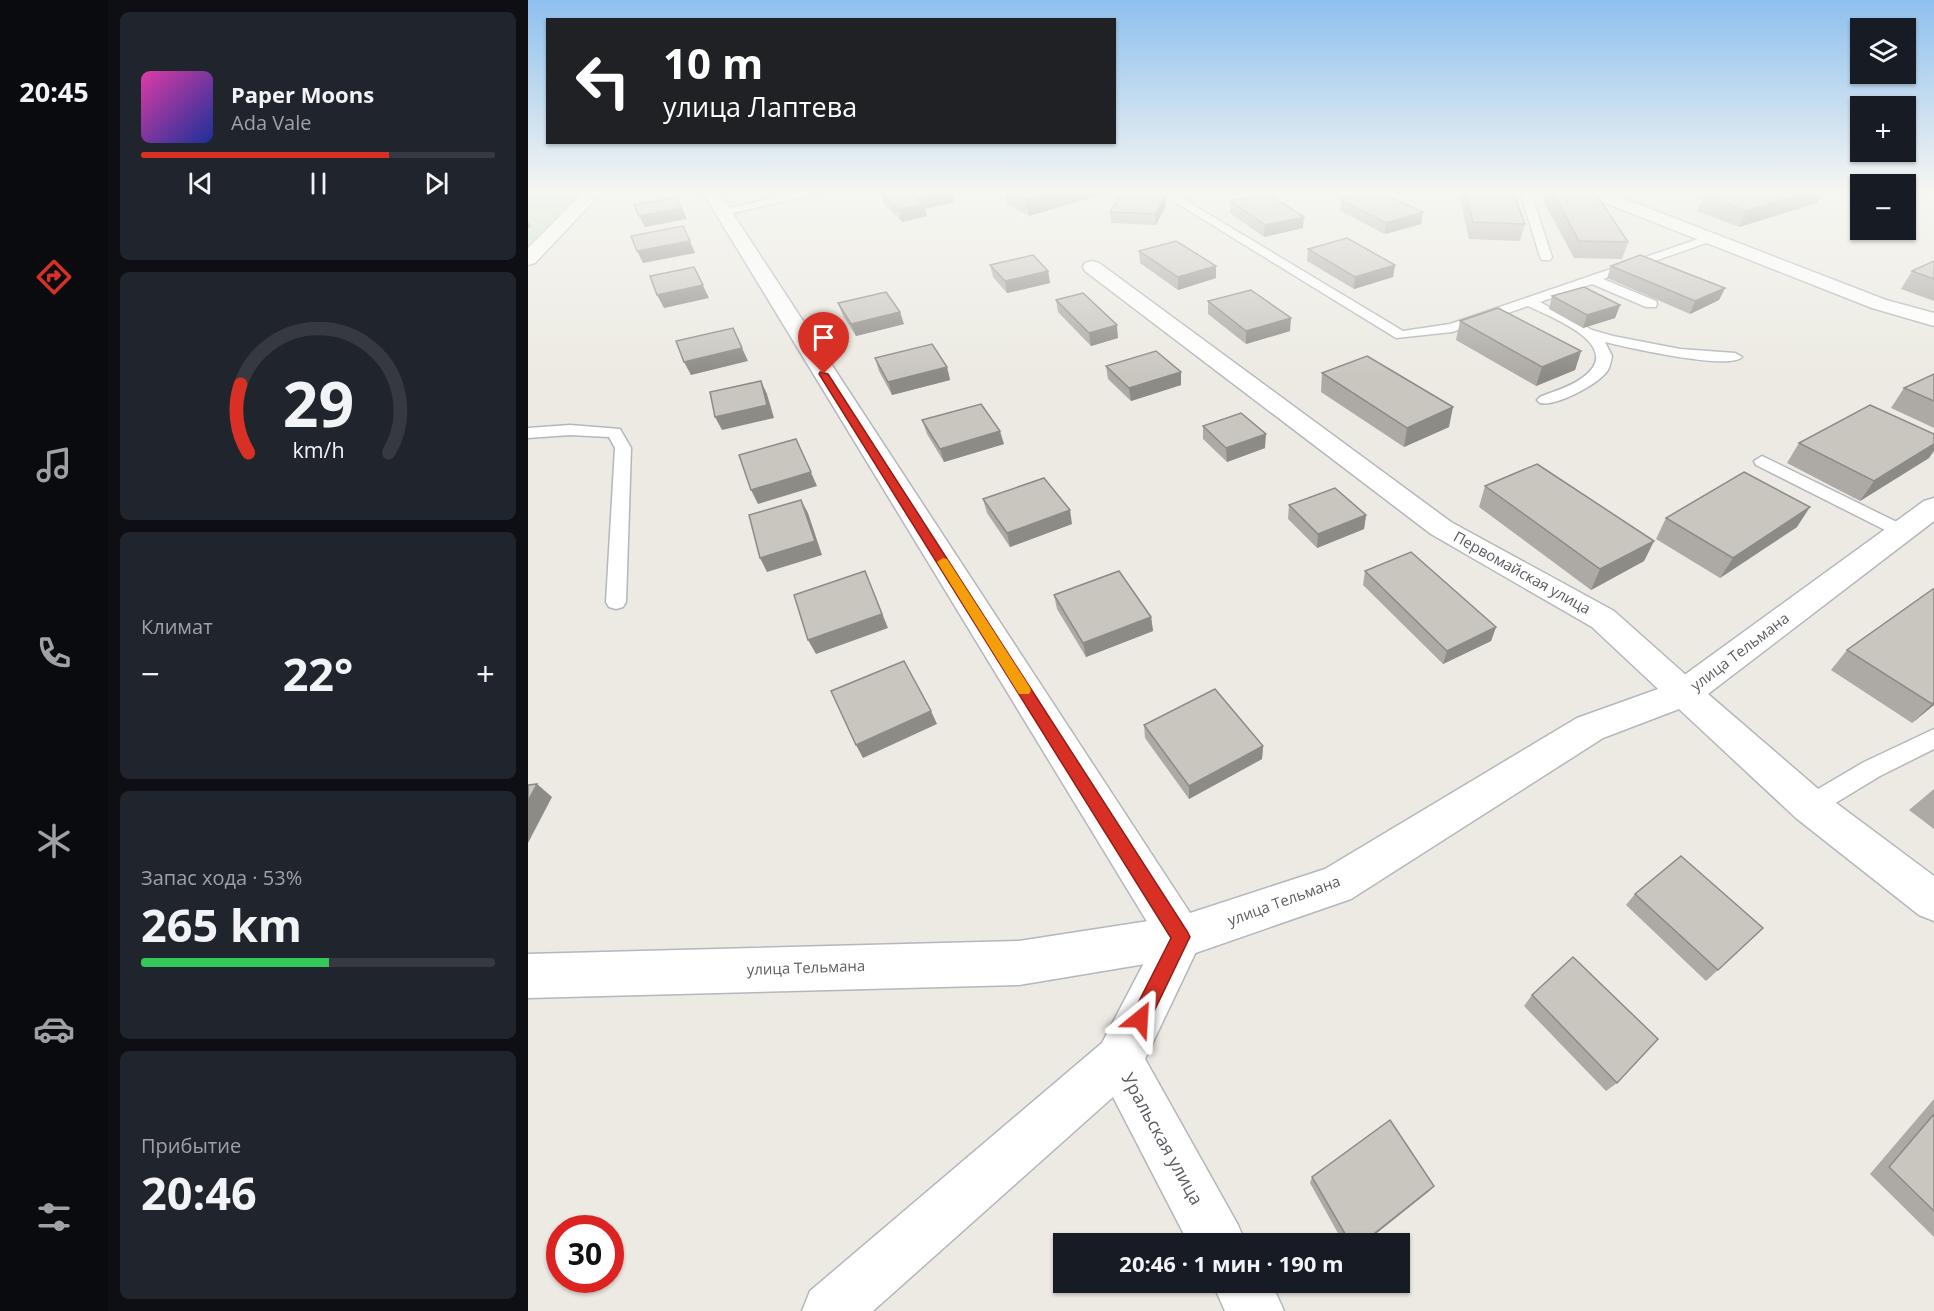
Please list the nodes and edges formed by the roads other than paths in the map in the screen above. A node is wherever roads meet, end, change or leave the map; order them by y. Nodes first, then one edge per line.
1 (748, 252) edge
2 (1264, 252) edge
3 (1544, 252) edge
4 (1671, 252) edge
5 (1747, 252) edge
6 (1546, 257) dead end
7 (1092, 267) dead end
8 (1594, 280) junction
9 (1530, 302) junction
10 (1651, 304) dead end
11 (1934, 320) edge
12 (1591, 334) junction
13 (1735, 357) dead end
14 (1545, 400) dead end
15 (528, 433) edge
16 (1762, 461) dead end
17 (1934, 507) edge
18 (1901, 531) junction
19 (616, 602) dead end
20 (1684, 693) junction
21 (1934, 738) edge
22 (1810, 806) junction
23 (1934, 901) edge
24 (1181, 937) junction
25 (528, 976) edge
26 (1119, 1060) junction
27 (1213, 1233) edge
28 (1246, 1293) edge
29 (830, 1311) edge
30 (1256, 1311) edge

1 - 24 street
2 - 9 lane
3 - 6 lane
4 - 8 lane
5 - 11 street
7 - 20 street, Первомайская улица
8 - 9 lane
8 - 10 lane
9 - 12 lane
12 - 13 lane
12 - 14 lane
15 - 19 lane
16 - 18 lane
17 - 18 street, улица Тельмана
18 - 20 street, улица Тельмана
20 - 22 street, Первомайская улица
20 - 24 street, улица Тельмана
21 - 22 lane
22 - 23 street, Первомайская улица
24 - 25 street, улица Тельмана
24 - 26 street, Уральская улица
26 - 27 street, Уральская улица
26 - 29 street
28 - 30 street

